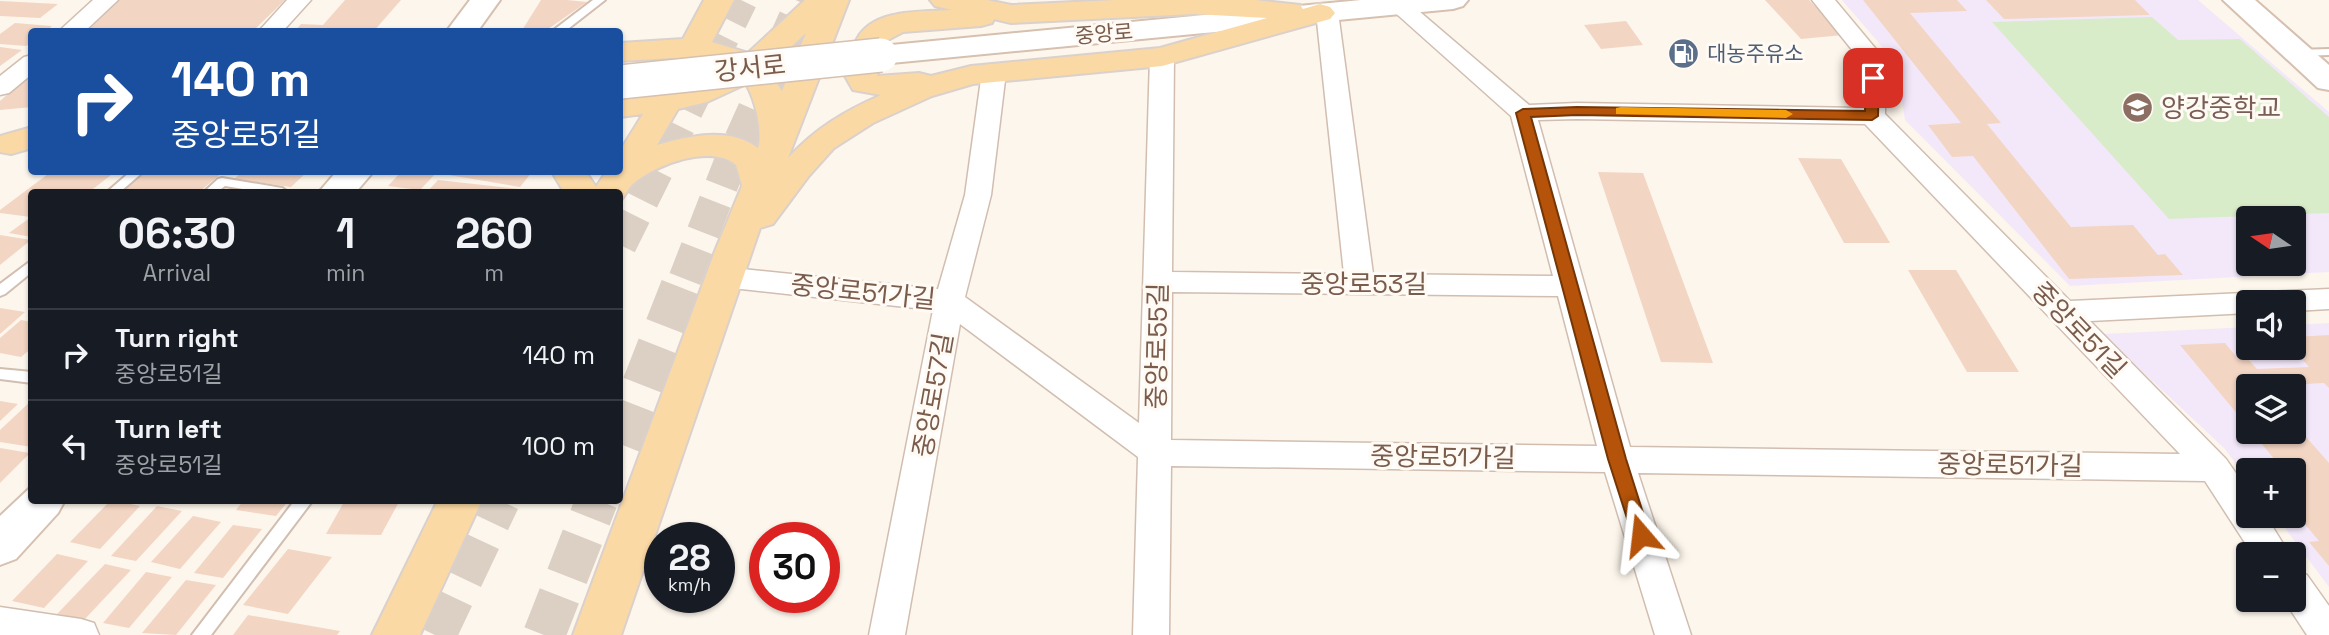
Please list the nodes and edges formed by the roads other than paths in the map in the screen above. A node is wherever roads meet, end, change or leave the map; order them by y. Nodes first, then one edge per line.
1 (107, 0) edge
2 (300, 0) edge
3 (485, 0) edge
4 (600, 0) edge
5 (821, 0) edge
6 (834, 0) edge
7 (945, 0) edge
8 (1453, 0) edge
9 (1823, 0) edge
10 (2238, 0) edge
11 (717, 3) edge
12 (1394, 3) edge
13 (1323, 13) junction
14 (1012, 14) junction
15 (74, 28) edge
16 (273, 28) edge
17 (464, 28) edge
18 (562, 28) edge
19 (679, 49) junction
20 (623, 52) edge
21 (2329, 52) edge
22 (2298, 53) junction
23 (881, 55) joint
24 (1162, 57) junction
25 (623, 64) edge
26 (17, 68) edge
27 (747, 68) junction
28 (982, 74) junction
29 (2329, 80) edge
30 (623, 82) edge
31 (0, 88) edge
32 (623, 88) edge
33 (664, 101) junction
34 (623, 107) edge
35 (1523, 113) junction
36 (1872, 116) junction
37 (776, 142) junction
38 (623, 172) edge
39 (133, 175) edge
40 (353, 175) edge
41 (615, 185) edge
42 (758, 185) junction
43 (116, 189) edge
44 (214, 189) edge
45 (264, 189) edge
46 (339, 189) edge
47 (728, 264) junction
48 (28, 268) edge
49 (0, 276) edge
50 (16, 278) junction
51 (1158, 282) junction
52 (1360, 284) junction
53 (1570, 286) junction
54 (0, 291) edge
55 (2329, 299) edge
56 (2306, 300) edge
57 (949, 301) junction
58 (2236, 304) edge
59 (2062, 312) junction
60 (0, 374) edge
61 (28, 378) edge
62 (1156, 453) junction
63 (1617, 459) junction
64 (2214, 468) junction
65 (39, 504) edge
66 (303, 504) edge
67 (458, 504) edge
68 (2264, 542) edge
69 (0, 546) edge
70 (2306, 603) edge
71 (0, 623) edge
72 (81, 635) edge
73 (201, 635) edge
74 (396, 635) edge
75 (597, 635) edge
76 (887, 635) edge
77 (1151, 635) edge
78 (1673, 635) edge
79 (2328, 635) edge

1 - 15 street
2 - 16 street
3 - 17 main road
4 - 18 lane
5 - 27 main road
6 - 37 main road
7 - 14 main road
8 - 12 main road, 중앙로
9 - 36 street
10 - 22 main road
11 - 19 main road
12 - 13 main road, 중앙로
12 - 35 street
13 - 14 main road
13 - 23 main road, 중앙로
13 - 24 main road
13 - 52 street
14 - 28 main road
19 - 20 main road
19 - 27 main road
19 - 33 main road
21 - 22 lane
22 - 29 main road
23 - 30 main road, 강서로, bridge
24 - 28 main road
24 - 51 street, 중앙로55길
25 - 32 main road
26 - 31 street
27 - 33 main road
27 - 37 main road
28 - 47 main road
28 - 57 street, 중앙로57길
33 - 34 main road
33 - 38 main road
35 - 36 street
35 - 53 street
36 - 59 street, 중앙로51길
37 - 42 main road
39 - 43 lane
40 - 46 main road
41 - 42 main road
42 - 47 main road
44 - 45 lane
47 - 57 street, 중앙로51가길
47 - 75 main road
48 - 50 lane
49 - 50 lane
50 - 54 lane
51 - 52 street, 중앙로53길
51 - 62 street, 중앙로55길
52 - 53 street, 중앙로53길
53 - 63 street
55 - 56 street
57 - 62 street, 중앙로51가길
57 - 76 street, 중앙로57길
58 - 59 street
59 - 64 street, 중앙로51길
60 - 61 lane
62 - 63 street, 중앙로51가길
62 - 77 street, 중앙로55길
63 - 64 street, 중앙로51가길
63 - 78 street
64 - 68 street, 중앙로51길
65 - 69 main road
66 - 73 lane
67 - 74 main road
70 - 79 street
71 - 72 street

